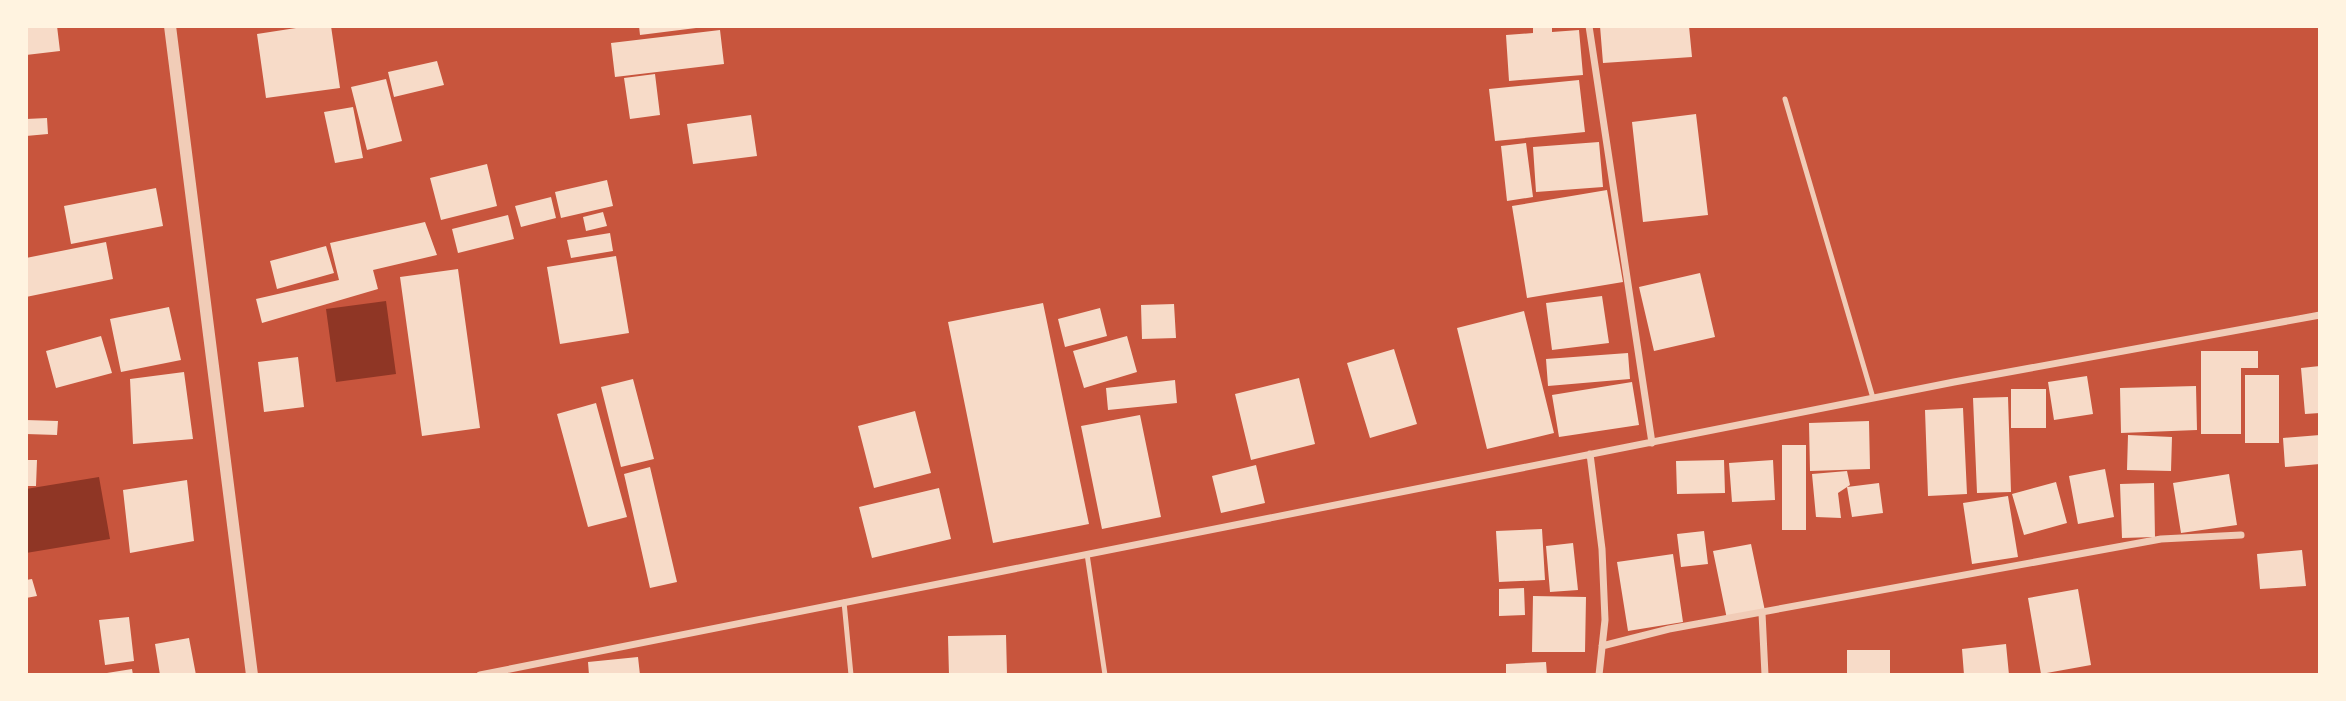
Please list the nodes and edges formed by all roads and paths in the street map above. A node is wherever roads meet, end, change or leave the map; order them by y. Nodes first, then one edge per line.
1 (170, 26) edge
2 (1589, 26) edge
3 (1785, 99) dead end
4 (2320, 315) edge
5 (1872, 398) junction
6 (1652, 443) junction
7 (1590, 454) junction
8 (2241, 535) dead end
9 (1087, 554) junction
10 (844, 602) junction
11 (1762, 613) junction
12 (1602, 646) junction
13 (252, 675) edge
14 (480, 675) edge
15 (851, 675) edge
16 (1105, 675) edge
17 (1599, 675) edge
18 (1765, 675) edge

1 - 13 street
2 - 6 street
3 - 5 lane
4 - 5 street
5 - 6 street
6 - 7 street
7 - 9 street
7 - 12 street
8 - 11 street
9 - 10 street
9 - 16 lane
10 - 14 street
10 - 15 lane
11 - 12 street
11 - 18 street
12 - 17 street

